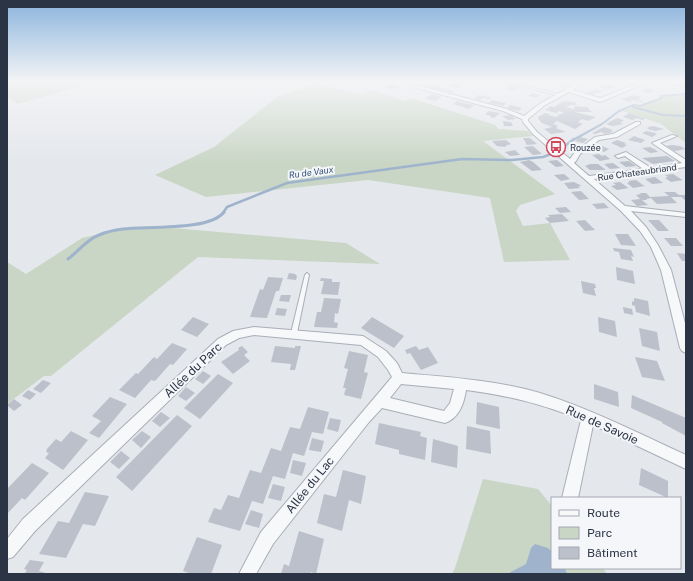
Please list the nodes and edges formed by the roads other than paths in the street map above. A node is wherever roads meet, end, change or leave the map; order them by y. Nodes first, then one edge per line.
1 (501, 109) edge
2 (536, 109) edge
3 (525, 118) junction
4 (638, 123) dead end
5 (674, 136) dead end
6 (636, 152) dead end
7 (626, 154) junction
8 (618, 156) dead end
9 (569, 162) junction
10 (686, 164) edge
11 (650, 170) junction
12 (588, 178) junction
13 (622, 208) junction
14 (686, 215) edge
15 (307, 275) dead end
16 (294, 333) junction
17 (686, 348) edge
18 (398, 378) junction
19 (461, 384) junction
20 (380, 402) junction
21 (588, 417) junction
22 (686, 462) edge
23 (570, 497) edge
24 (7, 551) edge
25 (248, 574) edge

1 - 3 street
2 - 3 street
3 - 9 street
4 - 9 street
5 - 10 street
6 - 7 street
7 - 8 street
7 - 11 street
9 - 12 street
10 - 11 street, Rue Chateaubriand
11 - 12 street, Rue Chateaubriand
12 - 13 street
13 - 14 street
13 - 17 street
15 - 16 lane
16 - 18 street, Allée du Parc
16 - 24 street, Allée du Parc
18 - 19 street
18 - 20 street, Allée du Lac
19 - 20 street
19 - 21 street, Rue de Savoie
20 - 25 street, Allée du Lac
21 - 22 street, Rue de Savoie
21 - 23 street

